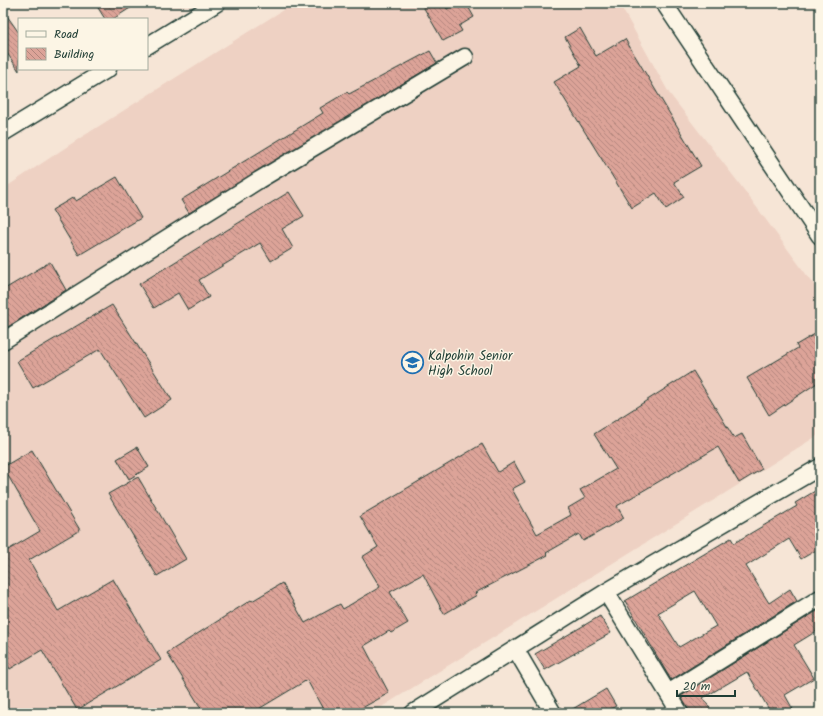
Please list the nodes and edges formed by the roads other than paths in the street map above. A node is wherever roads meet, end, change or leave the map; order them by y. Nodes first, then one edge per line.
1 (217, 3) edge
2 (664, 3) edge
3 (148, 45) edge
4 (466, 57) dead end
5 (106, 70) edge
6 (3, 133) edge
7 (820, 236) edge
8 (3, 342) edge
9 (820, 468) edge
10 (606, 592) junction
11 (820, 598) edge
12 (516, 650) junction
13 (668, 693) junction
14 (431, 708) edge
15 (413, 713) edge
16 (553, 713) edge
17 (680, 713) edge

1 - 3 street
2 - 7 street
4 - 8 street
5 - 6 street
9 - 10 street
10 - 12 street
10 - 13 street
11 - 13 street
12 - 14 street
12 - 16 street
13 - 17 street
14 - 15 street

